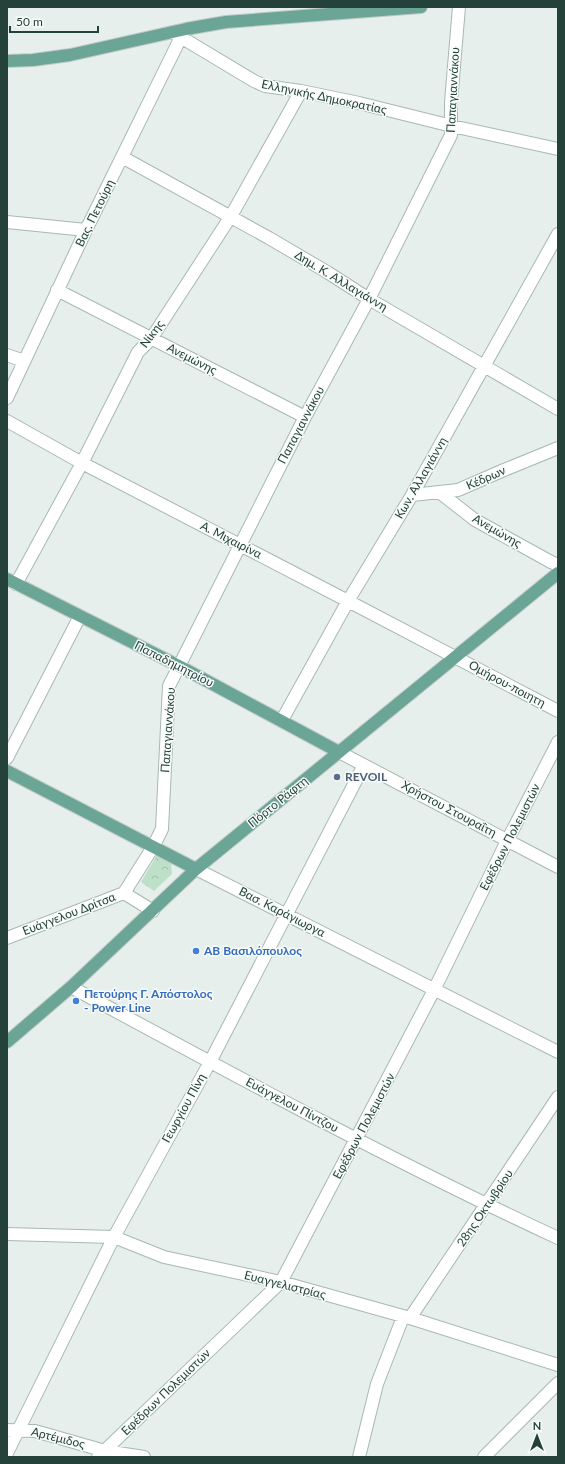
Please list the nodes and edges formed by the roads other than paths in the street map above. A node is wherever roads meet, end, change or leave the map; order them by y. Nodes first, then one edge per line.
1 (421, 7) edge
2 (459, 7) edge
3 (180, 33) junction
4 (7, 61) edge
5 (301, 91) junction
6 (452, 126) junction
7 (558, 149) edge
8 (122, 157) junction
9 (231, 216) junction
10 (7, 222) edge
11 (86, 230) junction
12 (558, 234) edge
13 (57, 290) junction
14 (369, 299) junction
15 (151, 339) junction
16 (7, 355) edge
17 (24, 361) junction
18 (483, 366) junction
19 (7, 398) edge
20 (558, 409) edge
21 (305, 417) junction
22 (7, 421) edge
23 (558, 448) edge
24 (82, 463) junction
25 (439, 492) junction
26 (412, 495) junction
27 (240, 544) junction
28 (558, 565) edge
29 (558, 573) edge
30 (11, 581) edge
31 (348, 601) junction
32 (80, 616) junction
33 (455, 656) junction
34 (179, 666) junction
35 (558, 711) edge
36 (282, 720) junction
37 (558, 742) edge
38 (339, 752) junction
39 (7, 758) edge
40 (364, 765) junction
41 (7, 771) edge
42 (507, 841) junction
43 (153, 847) junction
44 (558, 867) edge
45 (196, 869) junction
46 (124, 893) junction
47 (153, 911) junction
48 (286, 914) junction
49 (7, 938) edge
50 (70, 987) junction
51 (434, 990) junction
52 (7, 1042) edge
53 (558, 1052) edge
54 (210, 1062) junction
55 (558, 1097) edge
56 (357, 1139) junction
57 (487, 1205) junction
58 (7, 1234) edge
59 (114, 1237) junction
60 (558, 1238) edge
61 (281, 1282) junction
62 (407, 1318) junction
63 (558, 1365) edge
64 (558, 1383) edge
65 (13, 1430) edge
66 (7, 1453) edge
67 (101, 1454) edge
68 (144, 1457) edge
69 (360, 1457) edge
70 (484, 1457) edge

1 - 3 main road
2 - 6 street, Παπαγιαννάκου
3 - 4 main road
3 - 5 street, Ελληνικής Δημοκρατίας
3 - 8 street, Βας. Πετούρη
5 - 6 street, Ελληνικής Δημοκρατίας
5 - 9 street, Νίκης
6 - 7 street, Ελληνικής Δημοκρατίας
6 - 14 street, Παπαγιαννάκου
8 - 9 street, Δημ. Κ. Αλλαγιάννη
8 - 11 street, Βας. Πετούρη
9 - 14 street, Δημ. Κ. Αλλαγιάννη
9 - 15 street, Νίκης
10 - 11 street
11 - 13 street, Βας. Πετούρη
12 - 18 street, Κων. Αλλαγιάννη
13 - 15 street, Ανεμώνης
13 - 17 street, Βας. Πετούρη
14 - 18 street, Δημ. Κ. Αλλαγιάννη
14 - 21 street, Παπαγιαννάκου
15 - 21 street, Ανεμώνης
15 - 24 street, Νίκης
16 - 17 street
17 - 19 street, Βας. Πετούρη
18 - 20 street, Δημ. Κ. Αλλαγιάννη
18 - 26 street, Κων. Αλλαγιάννη
21 - 27 street, Παπαγιαννάκου
22 - 24 street, Α. Μιχαιρίνα
23 - 25 street, Κέδρων
24 - 27 street, Α. Μιχαιρίνα
24 - 30 street, Νίκης
25 - 26 street, Κέδρων
25 - 28 street, Ανεμώνης
26 - 31 street, Κων. Αλλαγιάννη
27 - 31 street, Α. Μιχαιρίνα
27 - 34 street, Παπαγιαννάκου
29 - 33 main road, Πόρτο Ράφτη
30 - 32 main road, Παπαδημητρίου
31 - 33 street, Α. Μιχαιρίνα
31 - 36 street, Κων. Αλλαγιάννη
32 - 34 main road, Παπαδημητρίου
32 - 39 street
33 - 35 street, Ομήρου-ποιητη
33 - 38 main road, Πόρτο Ράφτη
34 - 36 main road, Παπαδημητρίου
34 - 43 street, Παπαγιαννάκου
36 - 38 main road, Παπαδημητρίου
37 - 42 street, Εφέδρων Πολεμιστών
38 - 40 street, Χρήστου Στουραΐτη
38 - 45 main road, Πόρτο Ράφτη
40 - 42 street, Χρήστου Στουραΐτη
40 - 48 street, Γεωργίου Πίνη
41 - 43 main road, Βασ. Καράγιωργα
42 - 44 street, Χρήστου Στουραΐτη
42 - 51 street, Εφέδρων Πολεμιστών
43 - 45 main road, Βασ. Καράγιωργα
43 - 46 street, Ευάγγελου Δρίτσα
45 - 47 main road, Πόρτο Ράφτη
45 - 48 street, Βασ. Καράγιωργα
46 - 47 street
46 - 49 street, Ευάγγελου Δρίτσα
47 - 50 main road, Πόρτο Ράφτη
48 - 51 street, Βασ. Καράγιωργα
48 - 54 street, Γεωργίου Πίνη
50 - 52 main road, Πόρτο Ράφτη
50 - 54 street, Ευάγγελου Πίντζου
51 - 53 street, Βασ. Καράγιωργα
51 - 56 street, Εφέδρων Πολεμιστών
54 - 56 street, Ευάγγελου Πίντζου
54 - 59 street, Γεωργίου Πίνη
55 - 57 street, 28ης Οκτωβρίου
56 - 57 street, Ευάγγελου Πίντζου
56 - 61 street, Εφέδρων Πολεμιστών
57 - 60 street, Ευάγγελου Πίντζου
57 - 62 street, 28ης Οκτωβρίου
58 - 59 street, Ευαγγελιστρίας
59 - 61 street, Ευαγγελιστρίας
59 - 65 street, Γεωργίου Πίνη
61 - 62 street, Ευαγγελιστρίας
61 - 67 street, Εφέδρων Πολεμιστών
62 - 63 street, Ευαγγελιστρίας
62 - 69 street, 28ης Οκτωβρίου
64 - 70 street
65 - 66 street, Γεωργίου Πίνη
65 - 67 street, Αρτέμιδος
67 - 68 street, Αρτέμιδος

